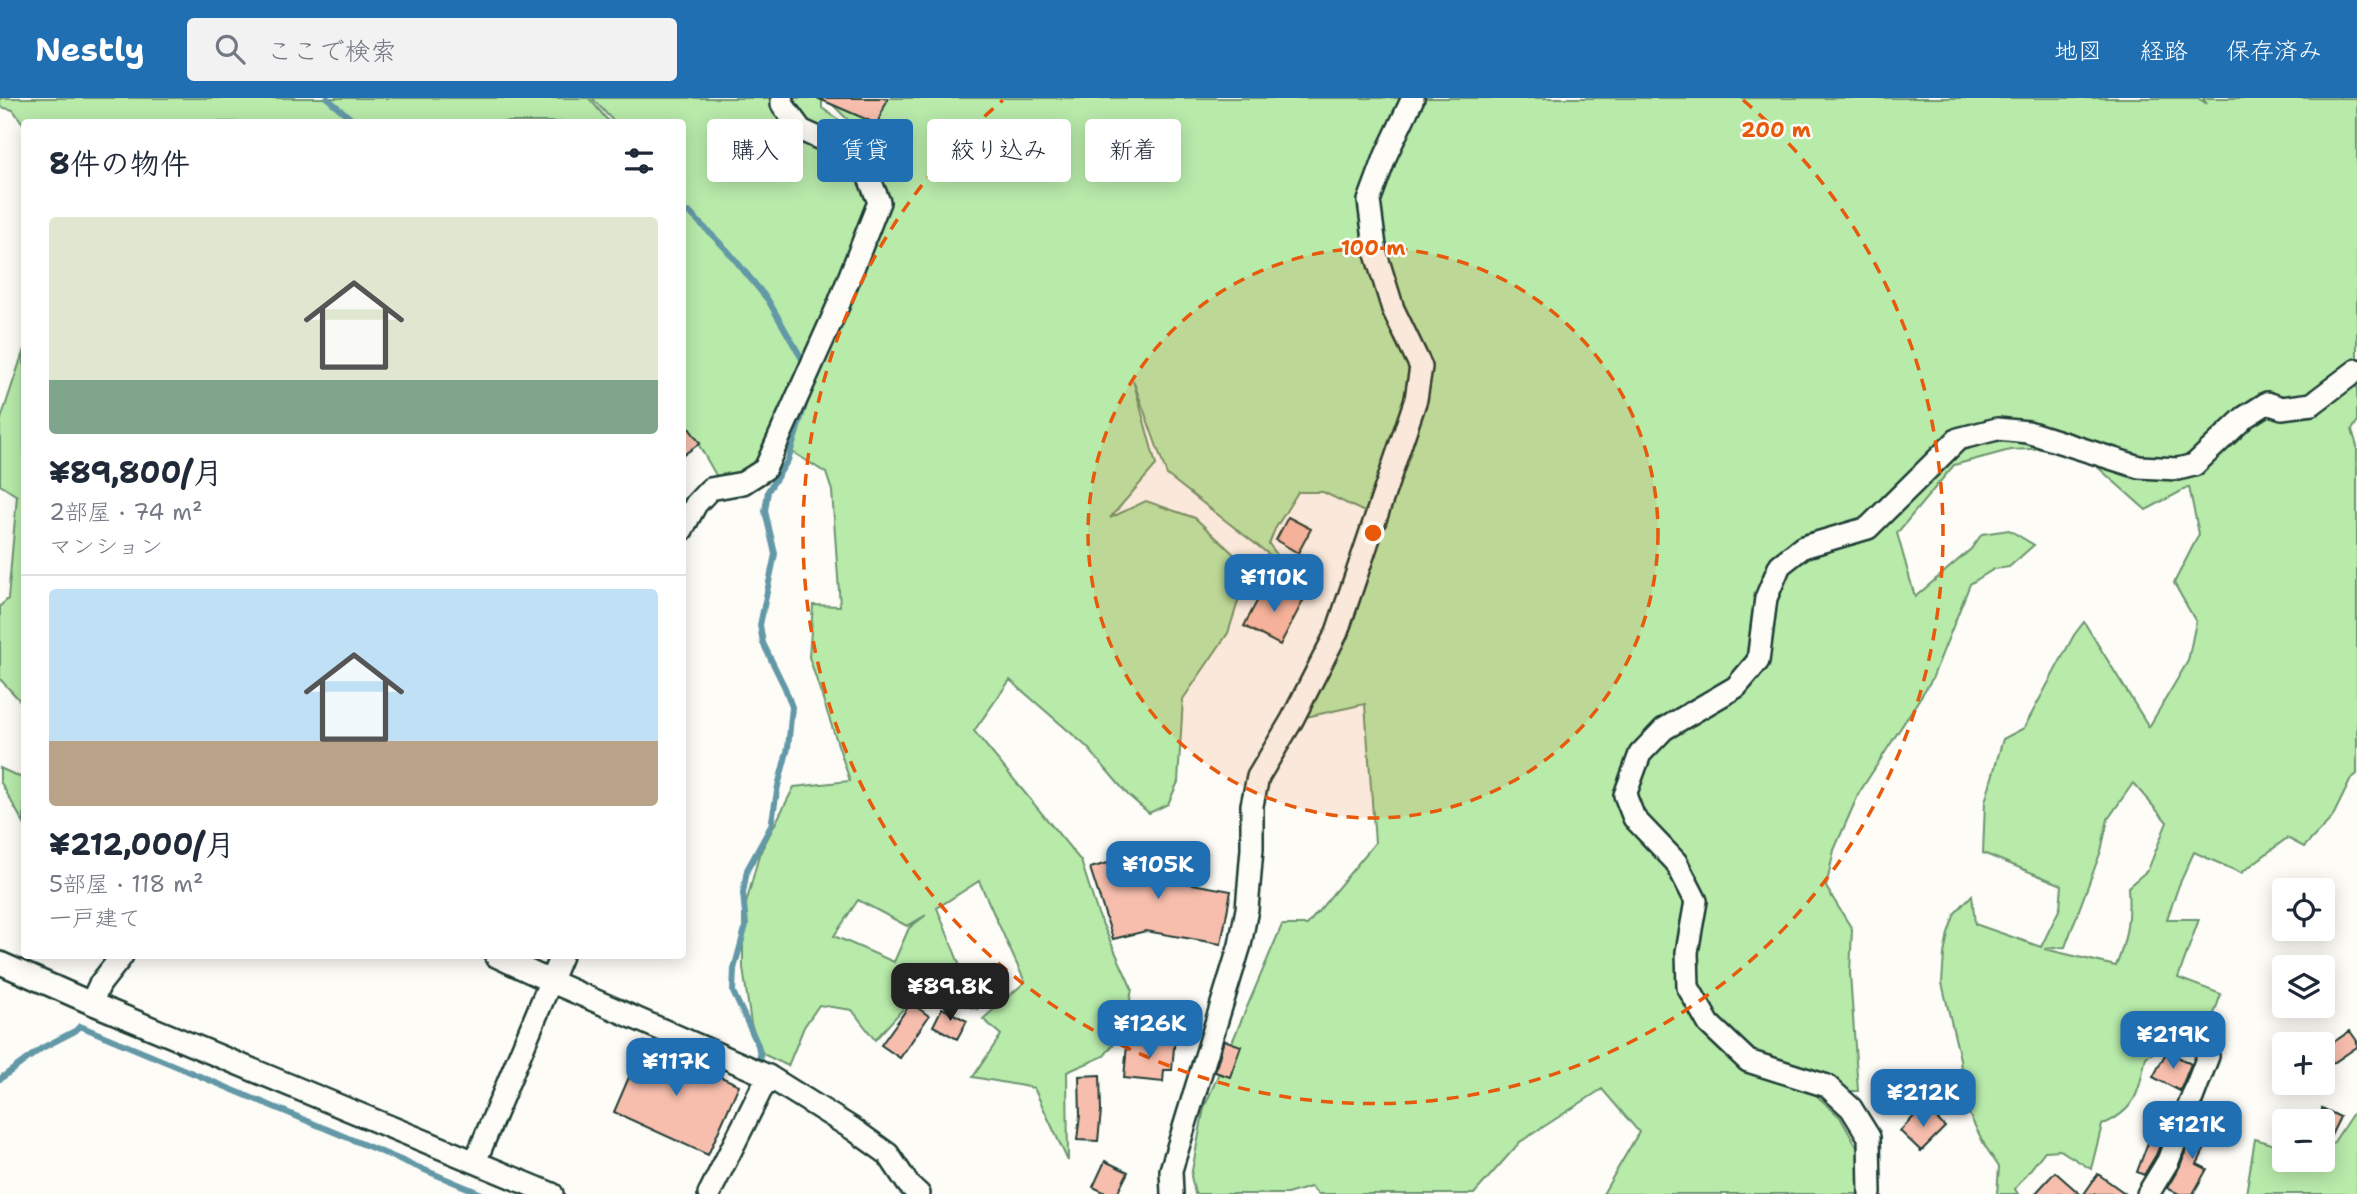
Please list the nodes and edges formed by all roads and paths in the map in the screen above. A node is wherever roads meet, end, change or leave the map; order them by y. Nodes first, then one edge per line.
1 (782, 98) edge
2 (1413, 98) edge
3 (2357, 370) edge
4 (686, 523) edge
5 (120, 959) edge
6 (502, 959) edge
7 (561, 959) edge
8 (0, 962) edge
9 (550, 981) junction
10 (91, 1003) junction
11 (2208, 1056) dead end
12 (768, 1076) junction
13 (475, 1163) junction
14 (552, 1194) edge
15 (709, 1194) edge
16 (919, 1194) edge
17 (1172, 1194) edge
18 (1870, 1194) edge
19 (2148, 1194) edge

1 - 4 street
2 - 17 street
3 - 18 street
5 - 10 street
6 - 9 street
7 - 9 street
8 - 10 street
9 - 12 street
9 - 13 street
10 - 13 street
11 - 19 street
12 - 15 street
12 - 16 street
13 - 14 street

